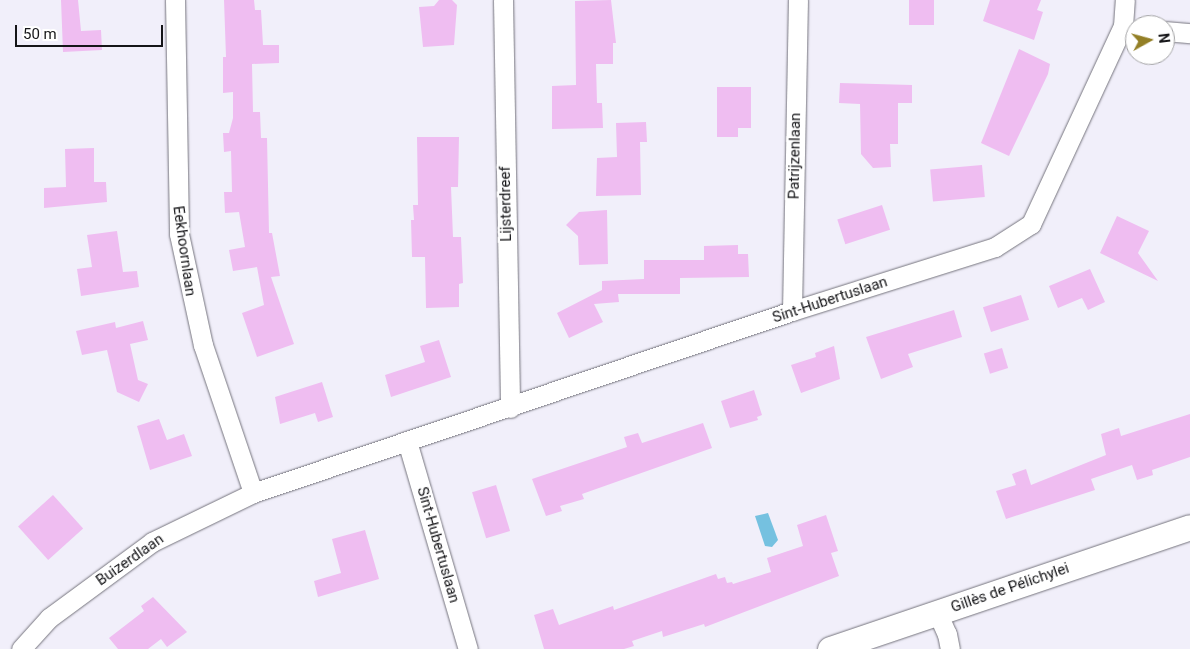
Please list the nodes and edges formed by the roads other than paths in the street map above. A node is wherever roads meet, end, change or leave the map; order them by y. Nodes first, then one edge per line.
1 (175, 0) edge
2 (503, 0) edge
3 (798, 0) edge
4 (1125, 0) edge
5 (1127, 15) edge
6 (1175, 32) edge
7 (1190, 33) edge
8 (1125, 35) edge
9 (792, 311) junction
10 (510, 408) junction
11 (407, 441) junction
12 (253, 493) junction
13 (1190, 527) edge
14 (937, 612) junction
15 (21, 649) edge
16 (468, 649) edge
17 (830, 649) edge
18 (950, 649) edge

1 - 12 street, Eekhoornlaan
2 - 10 street, Lijsterdreef
3 - 9 street, Patrijzenlaan
4 - 5 street, Sint-Hubertuslaan
6 - 7 street
8 - 9 street, Sint-Hubertuslaan
9 - 10 street, Sint-Hubertuslaan
10 - 11 street, Sint-Hubertuslaan
11 - 12 street, Sint-Hubertuslaan
11 - 16 street, Sint-Hubertuslaan
12 - 15 street, Buizerdlaan
13 - 14 main road, Gillès de Pélichylei
14 - 17 main road, Gillès de Pélichylei
14 - 18 street

